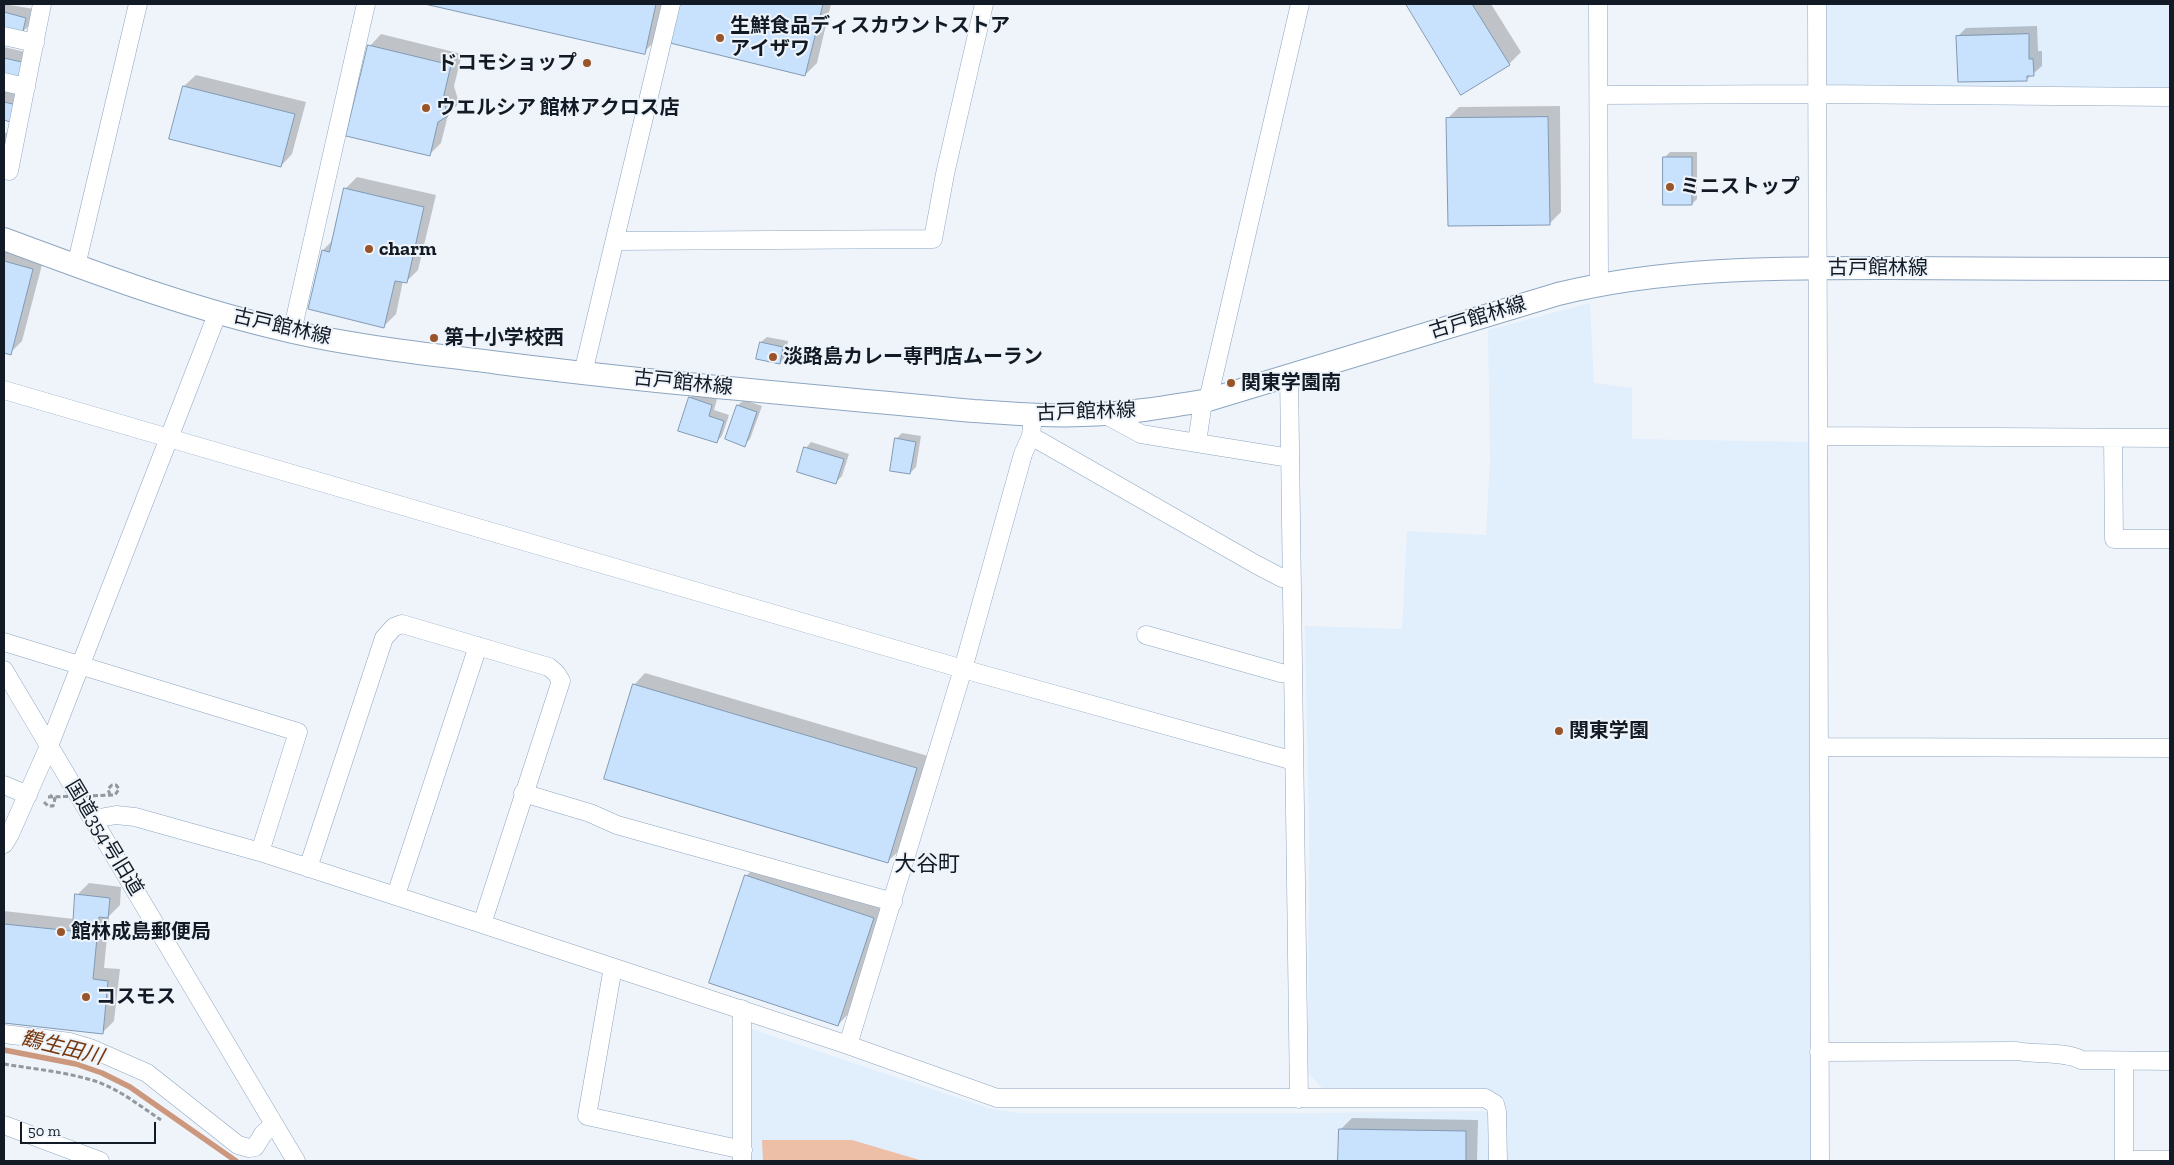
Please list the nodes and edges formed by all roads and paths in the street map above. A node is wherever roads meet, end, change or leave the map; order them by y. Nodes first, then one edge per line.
1 (42, 4) edge
2 (138, 4) edge
3 (366, 4) edge
4 (671, 4) edge
5 (984, 4) edge
6 (1300, 4) edge
7 (1598, 4) edge
8 (1817, 4) edge
9 (4, 36) edge
10 (35, 43) junction
11 (4, 82) edge
12 (26, 87) junction
13 (1817, 94) junction
14 (1599, 95) junction
15 (2170, 97) edge
16 (11, 127) edge
17 (4, 170) edge
18 (4, 239) edge
19 (615, 241) junction
20 (76, 266) junction
21 (1818, 268) junction
22 (2170, 269) edge
23 (1599, 284) junction
24 (218, 312) junction
25 (292, 332) junction
26 (583, 373) junction
27 (1289, 375) junction
28 (4, 390) edge
29 (1208, 400) junction
30 (1104, 414) junction
31 (1032, 425) junction
32 (1818, 436) junction
33 (169, 437) junction
34 (2113, 438) junction
35 (2170, 438) edge
36 (1198, 443) junction
37 (1290, 458) junction
38 (2170, 538) edge
39 (1292, 578) junction
40 (1146, 635) dead end
41 (4, 642) edge
42 (478, 646) junction
43 (81, 666) junction
44 (963, 669) junction
45 (4, 670) edge
46 (1293, 674) junction
47 (49, 746) junction
48 (1819, 747) junction
49 (2170, 748) edge
50 (1294, 761) junction
51 (4, 786) edge
52 (523, 793) junction
53 (28, 795) junction
54 (110, 795) dead end
55 (49, 796) dead end
56 (94, 819) junction
57 (4, 844) edge
58 (260, 852) junction
59 (308, 868) junction
60 (396, 895) junction
61 (893, 902) junction
62 (482, 924) junction
63 (613, 967) junction
64 (742, 1009) junction
65 (4, 1034) edge
66 (848, 1045) junction
67 (1819, 1052) junction
68 (2124, 1061) junction
69 (2170, 1061) edge
70 (4, 1064) edge
71 (1299, 1099) junction
72 (161, 1120) dead end
73 (274, 1124) junction
74 (4, 1125) edge
75 (743, 1155) edge
76 (2170, 1160) edge
77 (100, 1161) edge
78 (296, 1161) edge
79 (1498, 1161) edge
80 (1820, 1161) edge
81 (2124, 1161) edge

1 - 10 street
2 - 20 street
3 - 25 street
4 - 19 street
5 - 19 street
6 - 29 street
7 - 14 street
8 - 13 street
9 - 10 street
10 - 12 street
11 - 12 street
12 - 16 street
13 - 14 street
13 - 15 street
13 - 21 street
14 - 23 street
16 - 17 street
18 - 20 main road, 古戸館林線
19 - 26 street
20 - 24 main road, 古戸館林線
21 - 22 main road, 古戸館林線
21 - 23 main road, 古戸館林線
21 - 32 street
23 - 27 main road, 古戸館林線
24 - 25 main road, 古戸館林線
24 - 33 street
25 - 26 main road, 古戸館林線
26 - 31 main road, 古戸館林線
27 - 29 main road, 古戸館林線
27 - 37 street
28 - 33 street
29 - 30 main road, 古戸館林線
29 - 36 street
30 - 31 main road, 古戸館林線
30 - 36 street
31 - 39 street
31 - 44 street
32 - 34 street
32 - 48 street
33 - 43 street
33 - 44 street
34 - 35 street
34 - 38 street
36 - 37 street
37 - 39 street
39 - 46 street
40 - 46 street
41 - 43 street
42 - 52 street
42 - 59 street
42 - 60 street
43 - 47 street
43 - 58 street
44 - 50 street
44 - 61 street
45 - 47 street, 国道354号旧道
46 - 50 street
47 - 53 street
47 - 56 street, 国道354号旧道
48 - 49 street
48 - 67 street
50 - 71 street
51 - 53 street
52 - 61 street
52 - 62 street
53 - 57 street
54 - 55 path, bridge
56 - 58 street
56 - 73 street, 国道354号旧道
58 - 59 street
59 - 60 street
60 - 62 street
61 - 66 street
62 - 63 street
63 - 64 street
63 - 75 street
64 - 66 street
64 - 75 street
65 - 73 street
66 - 71 street
67 - 68 street
67 - 80 street
68 - 69 street
68 - 81 street
70 - 72 path
71 - 79 street
73 - 78 street, 国道354号旧道
74 - 77 street
76 - 81 street

